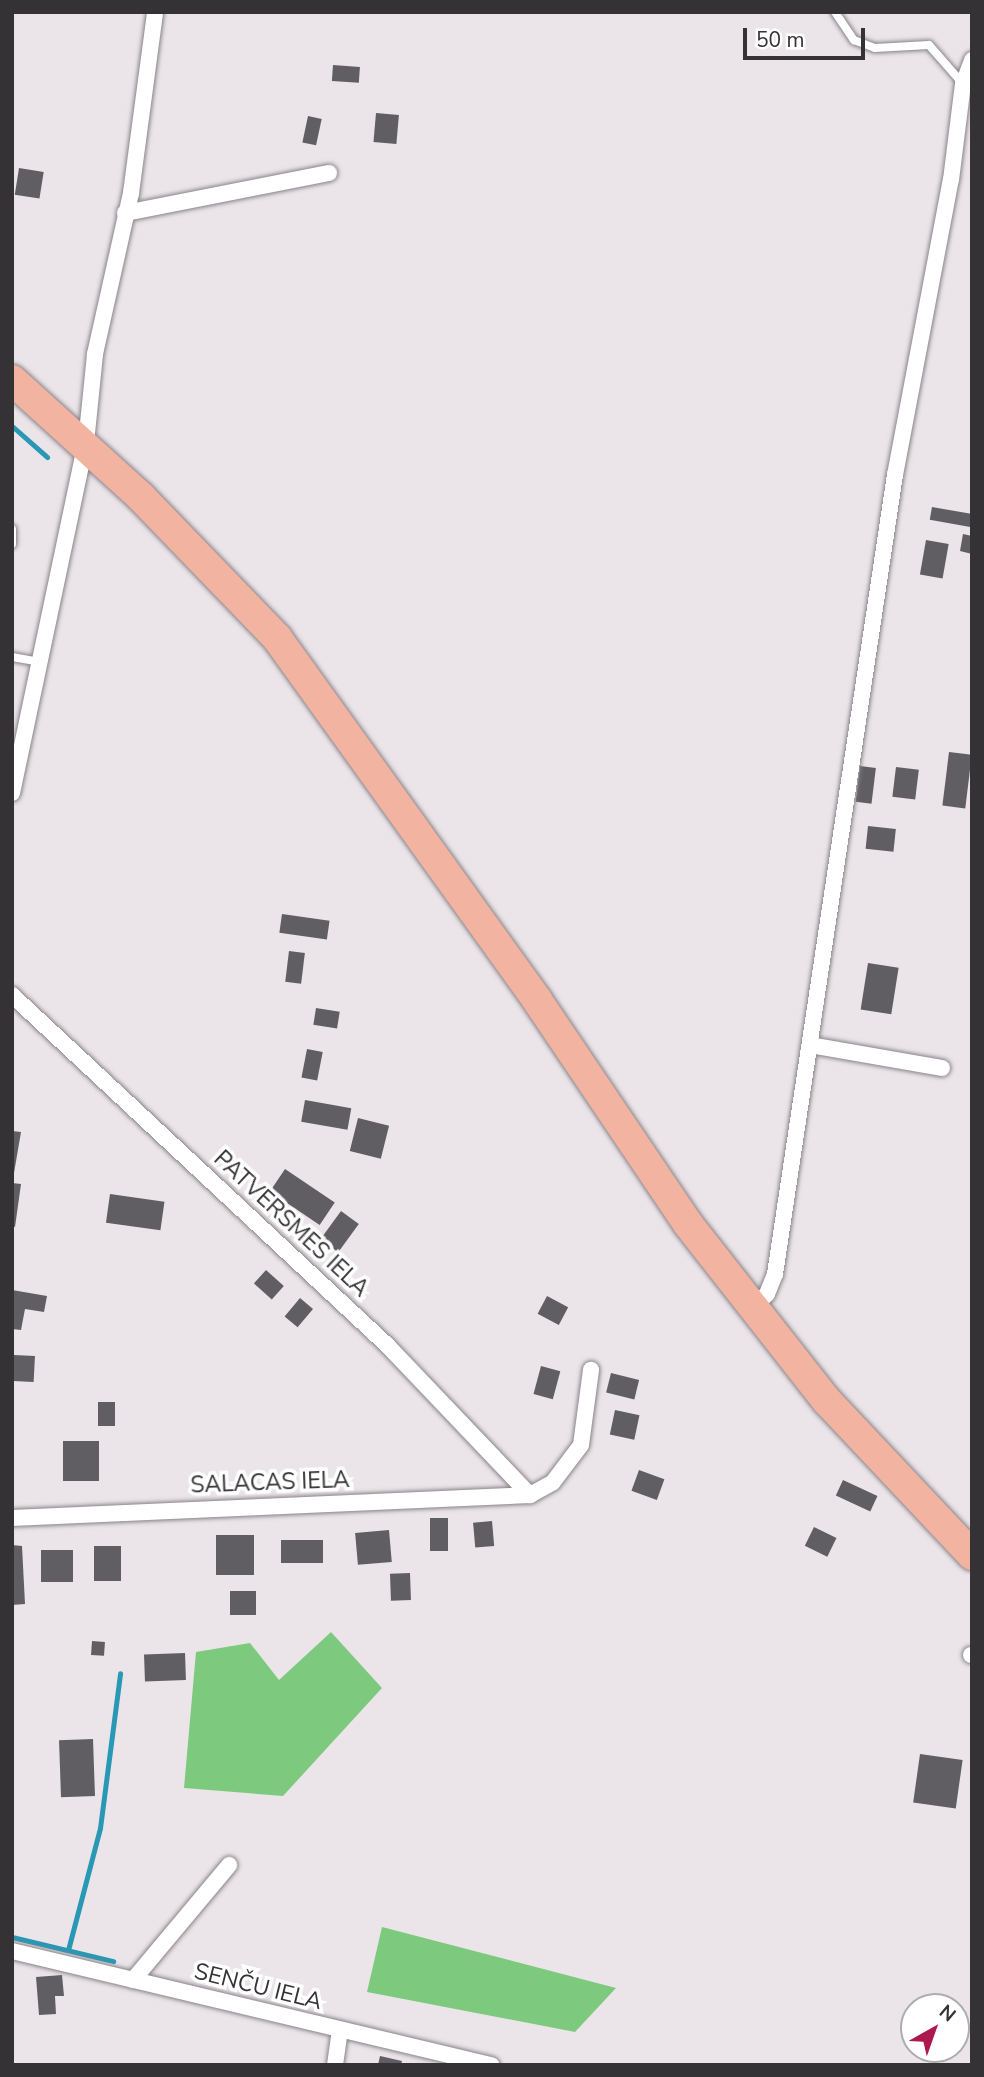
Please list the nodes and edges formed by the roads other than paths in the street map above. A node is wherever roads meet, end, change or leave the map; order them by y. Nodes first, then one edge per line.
1 (155, 12) edge
2 (835, 12) edge
3 (972, 60) edge
4 (963, 84) junction
5 (329, 173) dead end
6 (125, 213) junction
7 (12, 380) edge
8 (86, 443) junction
9 (12, 529) edge
10 (12, 544) edge
11 (12, 657) edge
12 (40, 662) junction
13 (12, 793) edge
14 (12, 995) edge
15 (810, 1045) junction
16 (942, 1068) dead end
17 (753, 1307) junction
18 (591, 1370) dead end
19 (530, 1495) junction
20 (12, 1518) edge
21 (972, 1555) edge
22 (229, 1865) dead end
23 (12, 1951) edge
24 (133, 1980) junction
25 (340, 2031) junction
26 (335, 2065) edge
27 (492, 2065) edge

1 - 6 street
2 - 4 lane
3 - 4 street
4 - 15 street
5 - 6 street
6 - 8 street
7 - 8 highway
8 - 12 street
8 - 17 highway
9 - 10 lane
11 - 12 lane
12 - 13 street
14 - 19 street, PATVERSMES IELA
15 - 16 street
15 - 17 street
17 - 21 highway
18 - 19 street
19 - 20 street, SALACAS IELA
22 - 24 street
23 - 24 street, SENČU IELA
24 - 25 street, SENČU IELA
25 - 26 street
25 - 27 street, SENČU IELA

